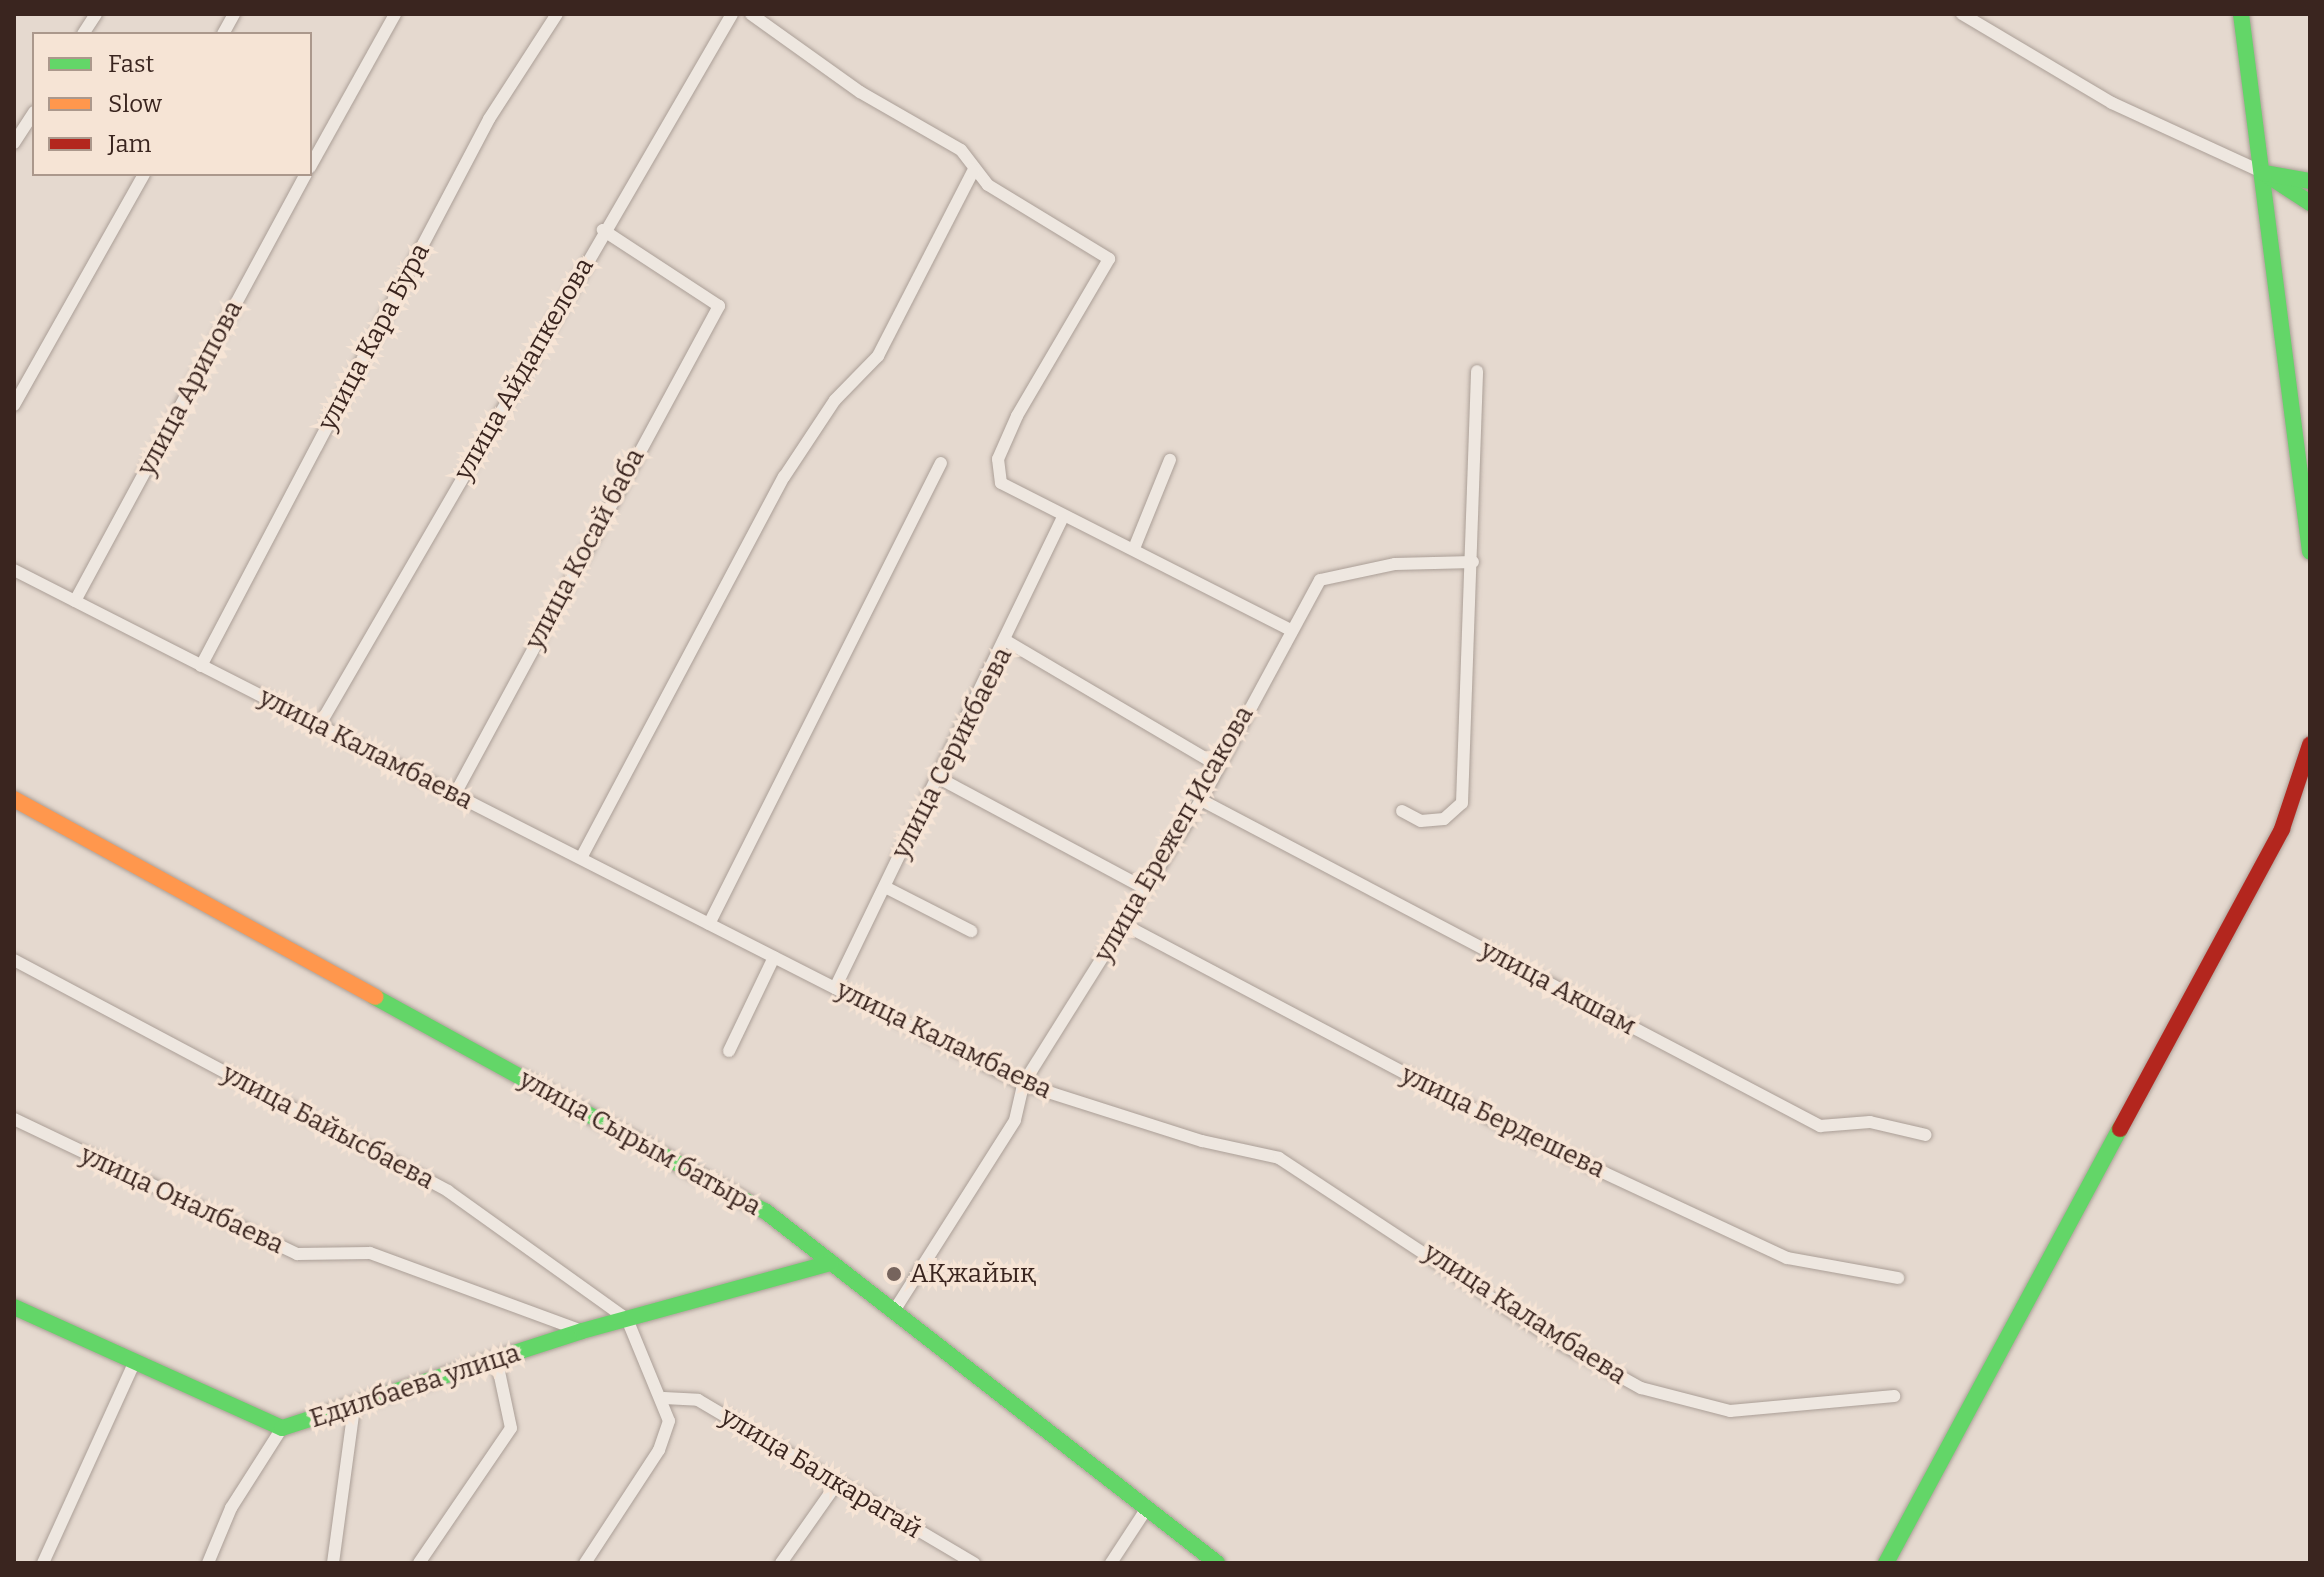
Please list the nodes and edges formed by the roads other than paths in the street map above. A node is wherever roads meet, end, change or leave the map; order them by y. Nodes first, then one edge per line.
1 (96, 14) edge
2 (234, 14) edge
3 (395, 14) edge
4 (557, 14) edge
5 (732, 14) edge
6 (751, 14) edge
7 (1962, 14) edge
8 (2241, 14) edge
9 (84, 32) edge
10 (224, 32) edge
11 (32, 115) edge
12 (14, 143) edge
13 (312, 163) edge
14 (974, 169) junction
15 (2264, 173) junction
16 (143, 176) edge
17 (305, 176) edge
18 (2310, 181) edge
19 (2310, 203) edge
20 (603, 230) junction
21 (1477, 371) dead end
22 (14, 405) edge
23 (1170, 460) dead end
24 (941, 463) dead end
25 (1063, 517) junction
26 (1135, 546) junction
27 (2310, 552) edge
28 (1473, 562) junction
29 (14, 570) edge
30 (75, 601) junction
31 (1291, 630) junction
32 (1008, 642) junction
33 (201, 666) junction
34 (319, 726) junction
35 (2310, 745) edge
36 (1217, 765) junction
37 (939, 778) junction
38 (455, 794) junction
39 (14, 799) edge
40 (1201, 800) junction
41 (1402, 811) dead end
42 (581, 858) junction
43 (885, 887) junction
44 (1146, 889) junction
45 (709, 924) junction
46 (1123, 924) junction
47 (971, 931) dead end
48 (774, 957) junction
49 (14, 960) edge
50 (835, 988) junction
51 (729, 1051) dead end
52 (1023, 1084) junction
53 (14, 1119) edge
54 (1926, 1135) dead end
55 (831, 1263) junction
56 (1898, 1278) dead end
57 (14, 1307) edge
58 (894, 1311) junction
59 (627, 1319) junction
60 (582, 1331) junction
61 (135, 1361) junction
62 (497, 1362) junction
63 (1894, 1396) dead end
64 (664, 1398) junction
65 (354, 1408) junction
66 (282, 1428) junction
67 (838, 1482) junction
68 (1147, 1508) junction
69 (957, 1559) edge
70 (43, 1563) edge
71 (208, 1563) edge
72 (333, 1563) edge
73 (419, 1563) edge
74 (585, 1563) edge
75 (781, 1563) edge
76 (974, 1563) edge
77 (1111, 1563) edge
78 (1217, 1563) edge
79 (1886, 1563) edge

1 - 9 street
2 - 10 street
3 - 13 street
4 - 33 street, улица Кара Бура
5 - 20 street, улица Айдапкелова
6 - 14 street
7 - 15 street
8 - 15 street
11 - 12 street
14 - 25 street
14 - 42 street
15 - 18 street
15 - 19 street
15 - 27 street
16 - 22 street
17 - 30 street, улица Арипова
20 - 34 street, улица Айдапкелова
20 - 38 street, улица Косай баба
21 - 28 street
23 - 26 street
24 - 45 street
25 - 26 street
25 - 32 street, улица Серикбаева
26 - 31 street
28 - 31 street, улица Ережеп Исакова
28 - 41 street
29 - 30 street, улица Каламбаева
30 - 33 street, улица Каламбаева
31 - 36 street, улица Ережеп Исакова
32 - 36 street
32 - 37 street, улица Серикбаева
33 - 34 street, улица Каламбаева
34 - 38 street, улица Каламбаева
35 - 79 street
36 - 40 street, улица Ережеп Исакова
37 - 43 street, улица Серикбаева
37 - 44 street
38 - 42 street, улица Каламбаева
39 - 55 street, улица Сырым батыра
40 - 44 street, улица Ережеп Исакова
40 - 54 street, улица Акшам
42 - 45 street, улица Каламбаева
43 - 47 street
43 - 50 street, улица Серикбаева
44 - 46 street, улица Ережеп Исакова
45 - 48 street, улица Каламбаева
46 - 52 street, улица Ережеп Исакова
46 - 56 street, улица Бердешева
48 - 50 street, улица Каламбаева
48 - 51 street
49 - 59 street, улица Байысбаева
50 - 52 street, улица Каламбаева
52 - 58 street, улица Ережеп Исакова
52 - 63 street, улица Каламбаева
53 - 60 street, улица Оналбаева
55 - 58 street, улица Сырым батыра
55 - 59 street, Едилбаева улица
57 - 61 street, Едилбаева улица
58 - 68 street, улица Сырым батыра
59 - 60 street, Едилбаева улица
59 - 64 street
60 - 62 street, Едилбаева улица
61 - 66 street, Едилбаева улица
61 - 70 street
62 - 65 street, Едилбаева улица
62 - 73 street
64 - 67 street, улица Балкарагай
64 - 74 street
65 - 66 street, Едилбаева улица
65 - 72 street
66 - 71 street
67 - 69 street, улица Балкарагай
67 - 75 street
68 - 77 street
68 - 78 street, улица Сырым батыра
69 - 76 street, улица Балкарагай

